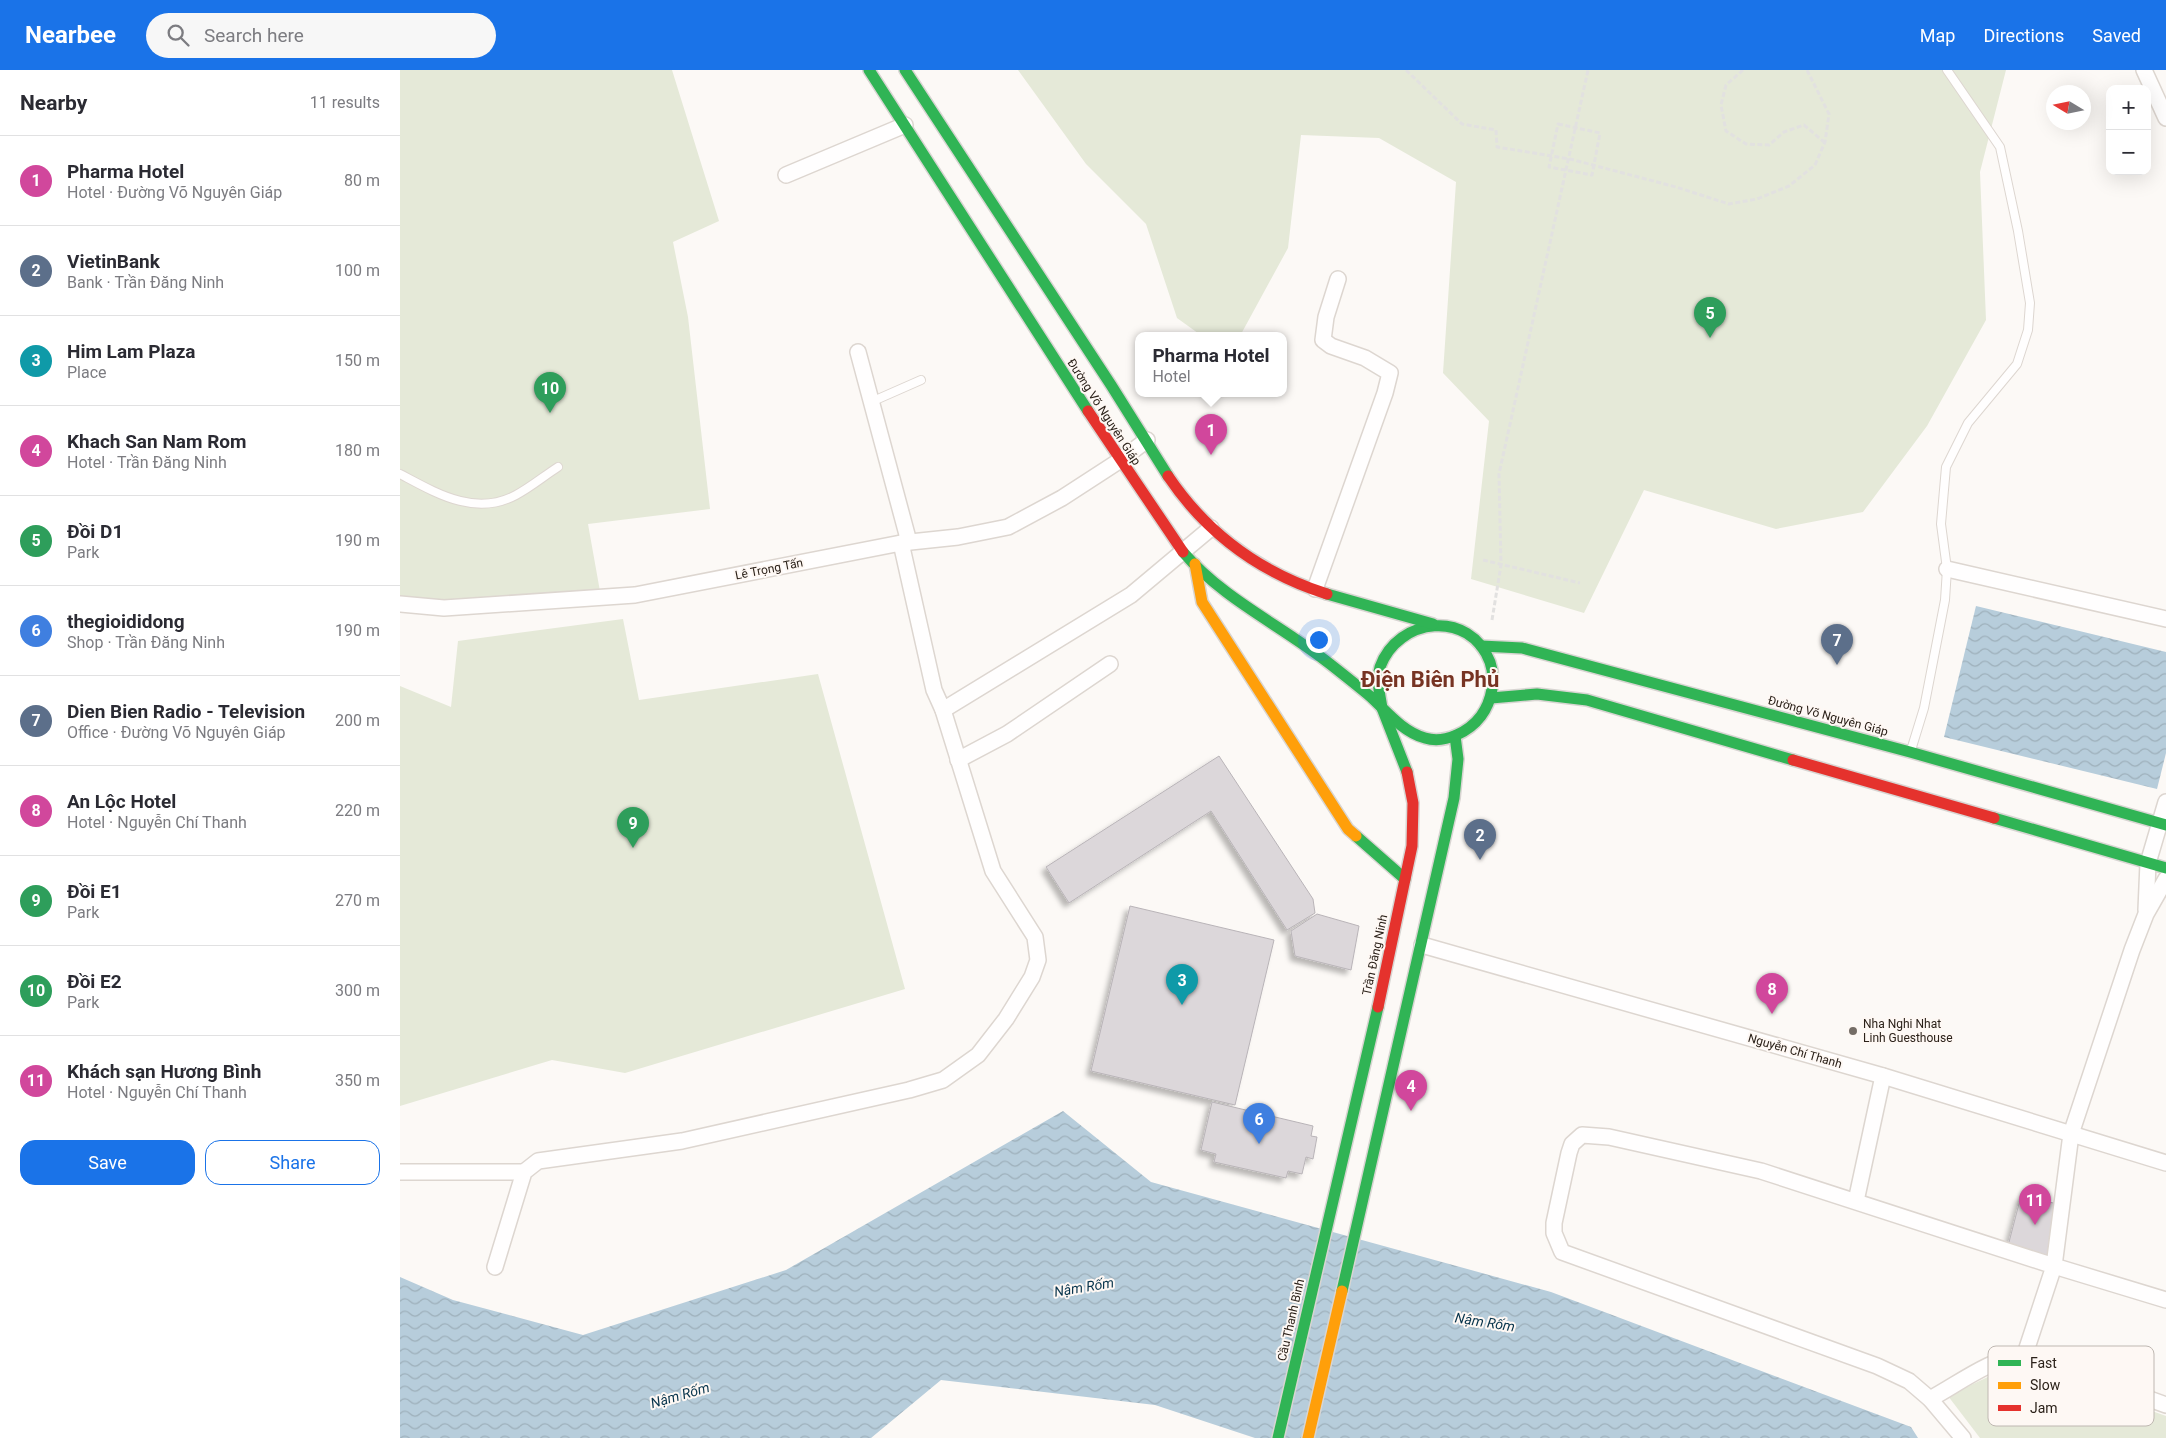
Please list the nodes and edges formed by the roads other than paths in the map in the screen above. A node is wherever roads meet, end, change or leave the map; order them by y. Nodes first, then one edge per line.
1 (869, 70) edge
2 (905, 70) edge
3 (1947, 70) edge
4 (2144, 70) edge
5 (2166, 118) edge
6 (905, 125) junction
7 (786, 175) dead end
8 (1338, 279) dead end
9 (858, 352) dead end
10 (921, 380) dead end
11 (871, 402) junction
12 (1147, 440) junction
13 (1119, 461) junction
14 (558, 467) dead end
15 (400, 474) edge
16 (1211, 528) junction
17 (905, 542) junction
18 (1184, 553) junction
19 (1195, 564) junction
20 (1947, 569) junction
21 (1315, 588) junction
22 (400, 604) edge
23 (2166, 619) edge
24 (1433, 624) junction
25 (1481, 646) junction
26 (1110, 664) dead end
27 (1490, 698) junction
28 (1382, 708) junction
29 (943, 710) junction
30 (1455, 736) junction
31 (1910, 752) junction
32 (958, 760) junction
33 (2166, 802) edge
34 (2163, 825) edge
35 (2148, 863) junction
36 (2166, 868) edge
37 (1405, 879) junction
38 (2166, 879) edge
39 (2146, 914) junction
40 (1408, 941) junction
41 (1883, 1076) junction
42 (2071, 1134) junction
43 (2166, 1162) edge
44 (400, 1172) edge
45 (524, 1172) junction
46 (1856, 1201) junction
47 (1332, 1209) joint
48 (2054, 1266) junction
49 (495, 1267) dead end
50 (2166, 1300) edge
51 (2028, 1346) edge
52 (1988, 1365) edge
53 (1930, 1399) junction
54 (2154, 1401) edge
55 (2166, 1405) edge
56 (1278, 1438) edge
57 (1308, 1438) edge
58 (1963, 1438) edge

1 - 6 main road, Đường Võ Nguyên Giáp
2 - 12 main road, Đường Võ Nguyên Giáp
3 - 20 lane
4 - 5 street
6 - 7 street
6 - 13 main road, Đường Võ Nguyên Giáp
8 - 21 street
9 - 11 street
10 - 11 lane
11 - 17 street
12 - 13 street, Lê Trọng Tấn
12 - 16 main road, Đường Võ Nguyên Giáp
13 - 17 street, Lê Trọng Tấn
13 - 18 main road, Đường Võ Nguyên Giáp
14 - 15 lane
16 - 18 street
16 - 21 main road, Đường Võ Nguyên Giáp
17 - 22 street, Lê Trọng Tấn
17 - 29 street
18 - 19 main road, Đường Võ Nguyên Giáp
18 - 29 street
19 - 28 main road, Đường Võ Nguyên Giáp
19 - 37 main road
20 - 23 street
20 - 31 lane
21 - 24 main road, Đường Võ Nguyên Giáp
24 - 25 main road
24 - 28 main road
25 - 27 main road
25 - 31 main road, Đường Võ Nguyên Giáp
26 - 32 street
27 - 30 main road
27 - 35 main road
28 - 30 main road
28 - 37 main road, Trần Đăng Ninh
29 - 32 street
30 - 40 main road, Trần Đăng Ninh
31 - 34 main road, Đường Võ Nguyên Giáp
32 - 45 street
33 - 34 street
34 - 35 street
35 - 36 main road
35 - 39 street
37 - 40 main road, Trần Đăng Ninh
38 - 39 street
39 - 42 street
40 - 41 street, Nguyễn Chí Thanh
40 - 47 main road, Trần Đăng Ninh
40 - 57 main road, Trần Đăng Ninh
41 - 42 street, Nguyễn Chí Thanh
41 - 46 street
42 - 43 street, Nguyễn Chí Thanh
42 - 48 street
44 - 45 street
45 - 49 street
46 - 48 street
46 - 53 street
47 - 56 main road, Cầu Thanh Bình
48 - 50 street
48 - 51 street
52 - 53 street
53 - 58 street
54 - 55 street

